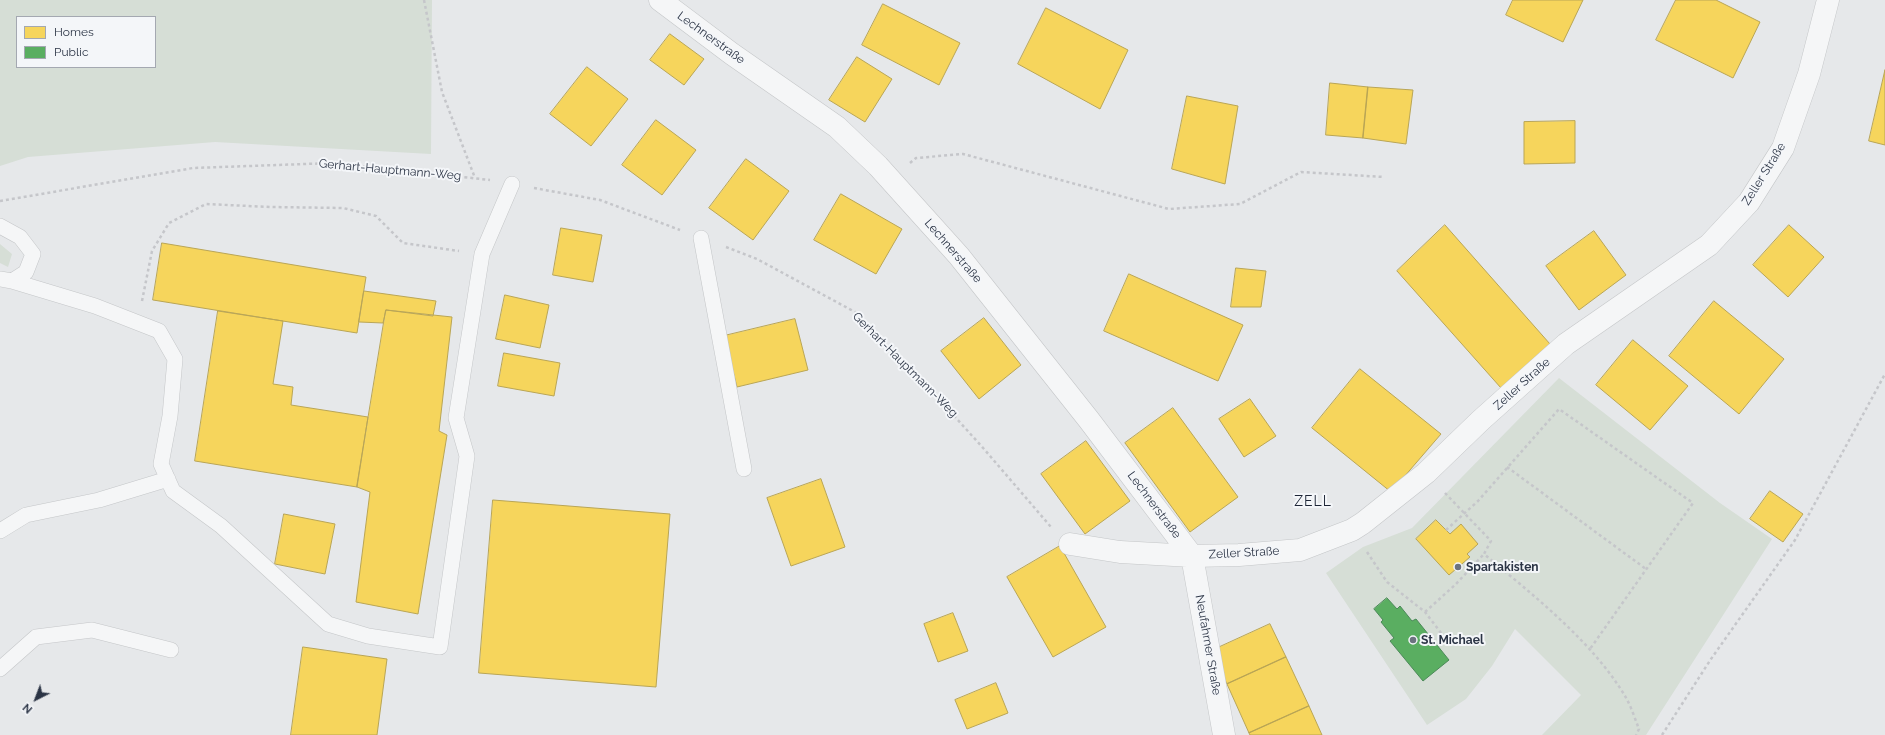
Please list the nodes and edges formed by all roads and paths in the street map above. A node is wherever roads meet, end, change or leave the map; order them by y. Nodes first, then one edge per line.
1 (424, 0) edge
2 (660, 0) edge
3 (1828, 0) edge
4 (1384, 177) dead end
5 (475, 178) junction
6 (890, 179) junction
7 (512, 184) junction
8 (0, 201) edge
9 (0, 226) edge
10 (701, 238) junction
11 (482, 254) junction
12 (6, 280) edge
13 (138, 323) junction
14 (1885, 374) edge
15 (1507, 467) junction
16 (744, 469) dead end
17 (1426, 473) junction
18 (168, 479) junction
19 (1464, 514) junction
20 (1352, 530) junction
21 (1446, 530) dead end
22 (0, 531) edge
23 (1070, 544) joint
24 (1484, 554) junction
25 (1192, 556) junction
26 (1646, 569) junction
27 (1425, 612) junction
28 (1436, 644) dead end
29 (1590, 649) junction
30 (171, 650) dead end
31 (0, 669) edge
32 (1224, 735) edge
33 (1636, 735) edge
34 (1662, 735) edge

1 - 5 path
2 - 6 street, Lechnerstraße
3 - 17 street, Zeller Straße
4 - 6 path
5 - 7 path, Gerhart-Hauptmann-Weg
5 - 8 path, Gerhart-Hauptmann-Weg
6 - 25 street, Lechnerstraße
7 - 10 path, Gerhart-Hauptmann-Weg
7 - 11 lane
9 - 12 lane
10 - 16 lane
10 - 23 path, Gerhart-Hauptmann-Weg
11 - 13 path
11 - 18 lane
12 - 13 lane
13 - 18 lane
14 - 34 path
15 - 19 path
15 - 26 path
15 - 26 path
17 - 19 path
17 - 20 street, Zeller Straße
18 - 22 lane
19 - 21 path
19 - 24 path
20 - 25 street, Zeller Straße
20 - 27 path
23 - 25 street, Zeller Straße
24 - 27 path
24 - 29 path
25 - 32 street, Neufahrner Straße
26 - 29 path
27 - 28 path
29 - 33 path
30 - 31 lane

